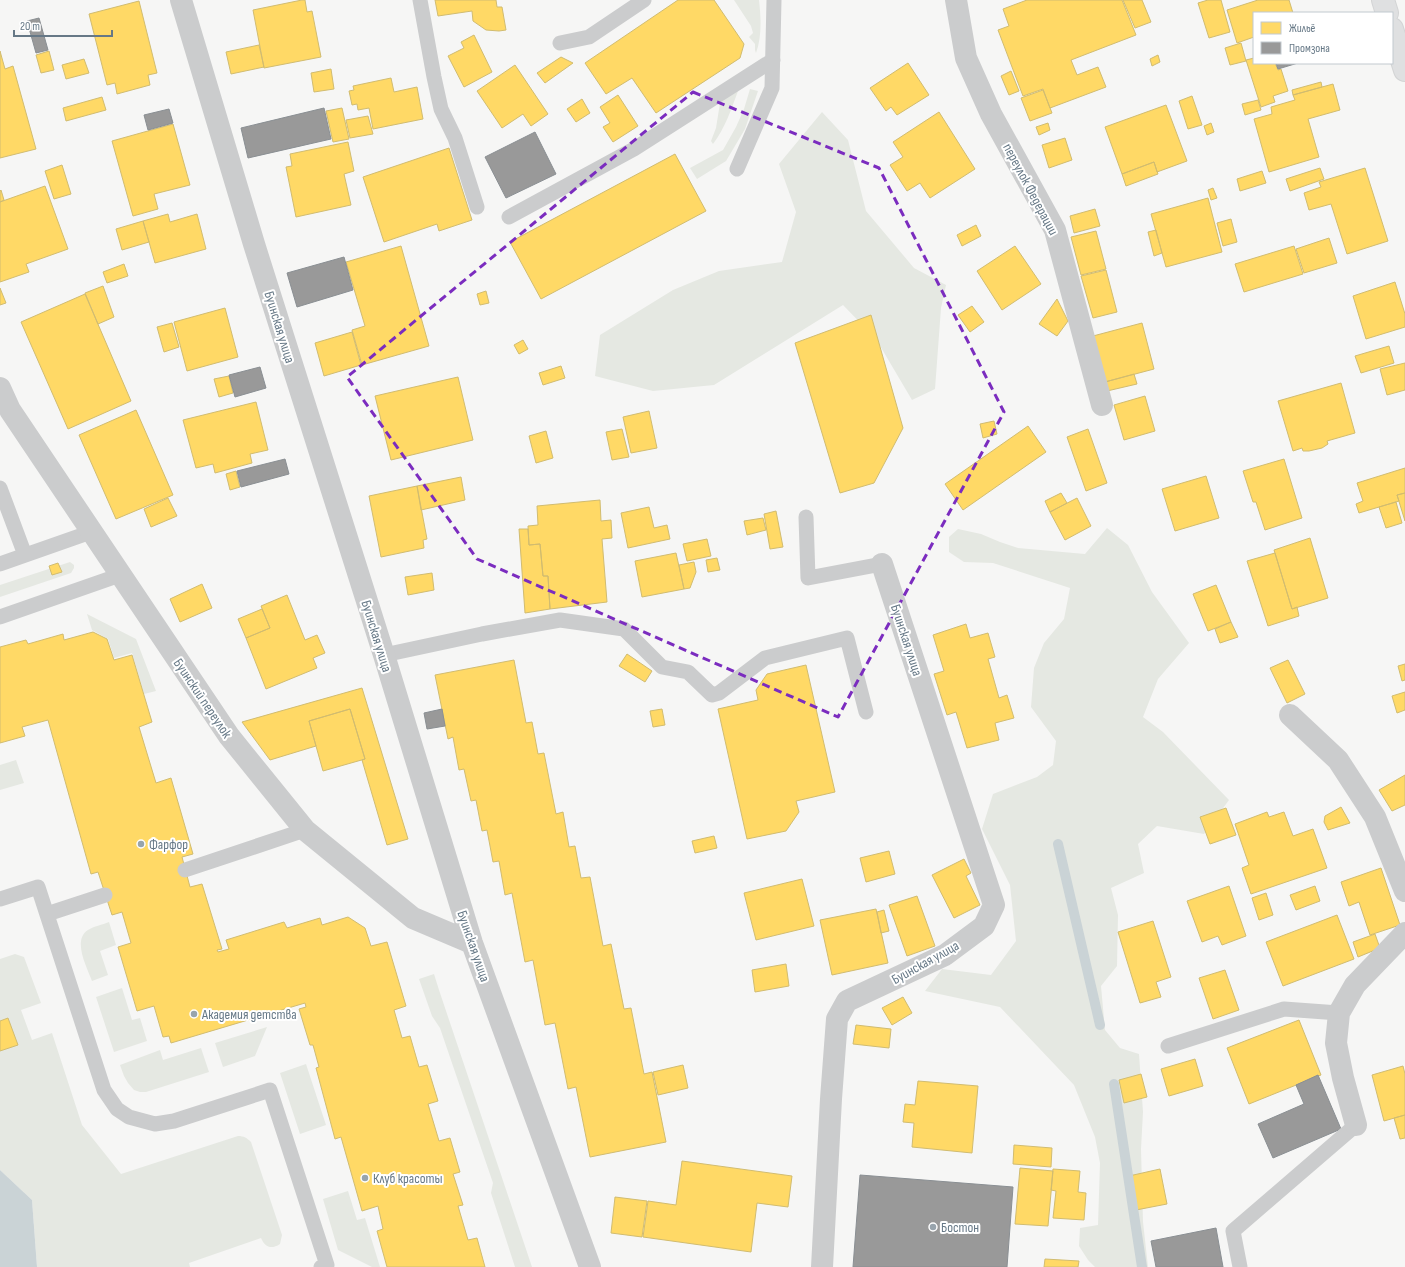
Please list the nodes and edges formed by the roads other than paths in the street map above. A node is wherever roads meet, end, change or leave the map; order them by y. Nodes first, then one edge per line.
1 (181, 0) edge
2 (420, 0) edge
3 (644, 0) edge
4 (774, 0) edge
5 (956, 0) edge
6 (1383, 0) edge
7 (1387, 12) edge
8 (1393, 32) edge
9 (560, 44) dead end
10 (772, 60) junction
11 (1405, 70) edge
12 (737, 169) dead end
13 (477, 207) dead end
14 (509, 217) dead end
15 (0, 388) edge
16 (1102, 405) dead end
17 (0, 488) edge
18 (806, 517) dead end
19 (91, 532) junction
20 (25, 555) junction
21 (0, 564) edge
22 (882, 564) joint
23 (120, 575) junction
24 (0, 617) edge
25 (384, 656) junction
26 (866, 712) dead end
27 (1290, 714) dead end
28 (305, 830) junction
29 (185, 870) dead end
30 (1405, 891) edge
31 (105, 895) dead end
32 (0, 899) edge
33 (47, 914) junction
34 (1405, 933) edge
35 (472, 943) junction
36 (1339, 1013) junction
37 (1168, 1046) dead end
38 (1356, 1125) joint
39 (321, 1267) edge
40 (590, 1267) edge
41 (822, 1267) edge
42 (1240, 1267) edge

1 - 25 street, Буинская улица
2 - 13 lane
3 - 9 lane
4 - 10 lane
5 - 16 street, переулок Федерации
6 - 7 main road
8 - 11 main road
10 - 12 lane
10 - 14 lane
15 - 19 street, Буинский переулок
17 - 20 lane
18 - 22 lane
19 - 20 lane
19 - 23 street, Буинский переулок
20 - 21 lane
22 - 41 street, Буинская улица
23 - 24 lane
23 - 28 street, Буинский переулок
25 - 26 lane
25 - 35 street, Буинская улица
27 - 30 street
28 - 29 lane
28 - 35 street, Буинский переулок
31 - 33 lane
32 - 33 lane
33 - 39 lane
34 - 36 street
35 - 40 street, Буинская улица
36 - 37 lane
36 - 38 street
38 - 42 lane

